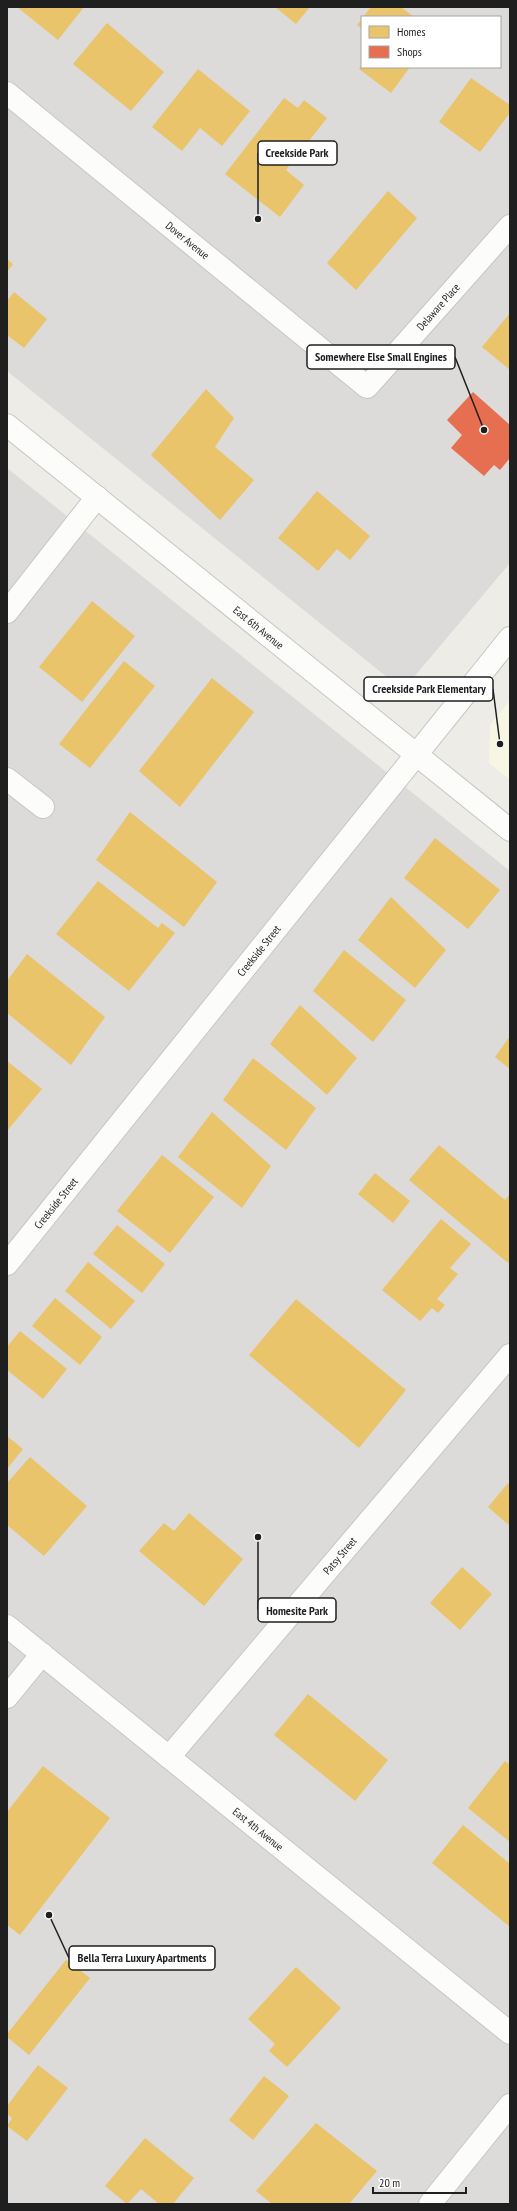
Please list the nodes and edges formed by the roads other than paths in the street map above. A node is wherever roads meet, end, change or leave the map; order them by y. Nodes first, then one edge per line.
1 (7, 93) edge
2 (510, 226) edge
3 (367, 387) joint
4 (7, 424) edge
5 (97, 497) junction
6 (7, 612) edge
7 (510, 638) edge
8 (416, 755) junction
9 (7, 779) edge
10 (43, 807) dead end
11 (510, 830) edge
12 (7, 1264) edge
13 (510, 1355) edge
14 (7, 1626) edge
15 (42, 1654) junction
16 (7, 1697) edge
17 (169, 1757) junction
18 (510, 2033) edge
19 (510, 2105) edge
20 (430, 2204) edge

1 - 3 street, Dover Avenue
2 - 3 street, Delaware Place
4 - 5 street, East 6th Avenue
5 - 6 street
5 - 8 street, East 6th Avenue
7 - 8 street, Creekside Street
8 - 11 street, East 6th Avenue
8 - 12 street, Creekside Street
9 - 10 street
13 - 17 street, Patsy Street
14 - 15 street, East 4th Avenue
15 - 16 street
15 - 17 street, East 4th Avenue
17 - 18 street, East 4th Avenue
19 - 20 street

